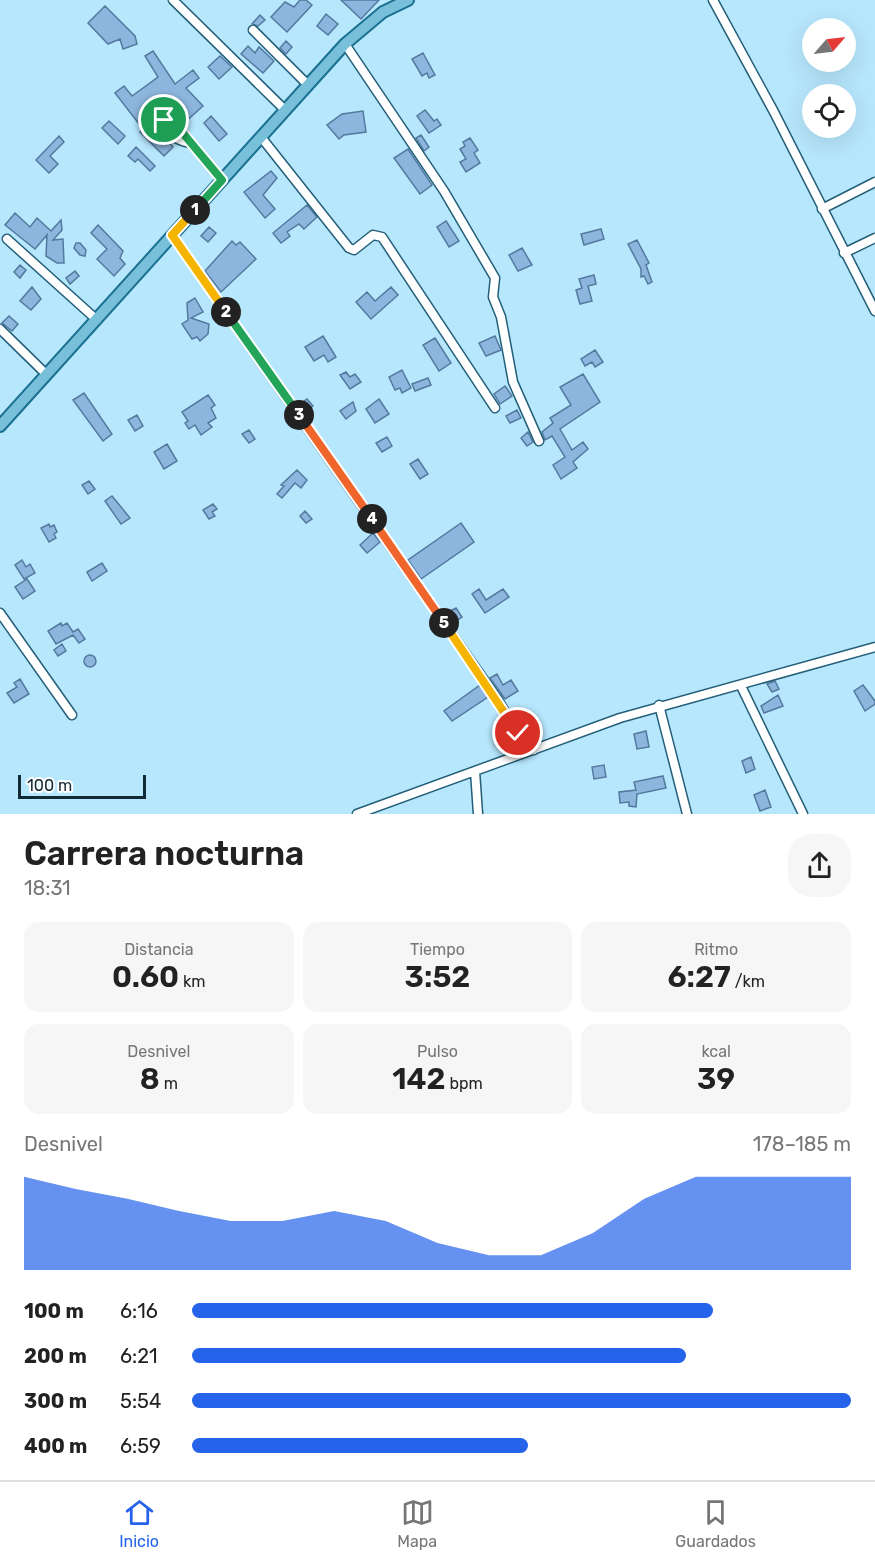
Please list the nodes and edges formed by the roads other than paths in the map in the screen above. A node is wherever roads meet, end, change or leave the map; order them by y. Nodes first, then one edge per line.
1 (172, 0) edge
2 (408, 0) edge
3 (713, 0) edge
4 (253, 30) dead end
5 (345, 44) junction
6 (308, 85) junction
7 (285, 110) junction
8 (261, 137) junction
9 (190, 143) dead end
10 (222, 180) junction
11 (875, 182) edge
12 (822, 209) junction
13 (172, 235) junction
14 (7, 238) dead end
15 (875, 238) edge
16 (844, 253) junction
17 (875, 311) edge
18 (98, 320) junction
19 (0, 329) edge
20 (46, 374) junction
21 (495, 408) dead end
22 (0, 426) edge
23 (539, 441) dead end
24 (0, 613) edge
25 (875, 647) edge
26 (741, 686) junction
27 (659, 705) junction
28 (72, 715) dead end
29 (534, 750) junction
30 (475, 771) junction
31 (357, 814) edge
32 (478, 814) edge
33 (687, 814) edge
34 (803, 814) edge

1 - 7 street
2 - 5 main road
3 - 12 street
4 - 6 street
5 - 6 main road
5 - 23 street
6 - 7 main road
7 - 8 main road
8 - 10 main road
8 - 21 street
9 - 10 street
10 - 13 main road
11 - 12 street
12 - 16 street
13 - 18 main road
13 - 29 street
14 - 18 street
15 - 16 street
16 - 17 street
18 - 20 main road
19 - 20 street
20 - 22 main road
24 - 28 street
25 - 26 street
26 - 27 street
26 - 34 street
27 - 29 street
27 - 33 street
29 - 30 street
30 - 31 street
30 - 32 street

